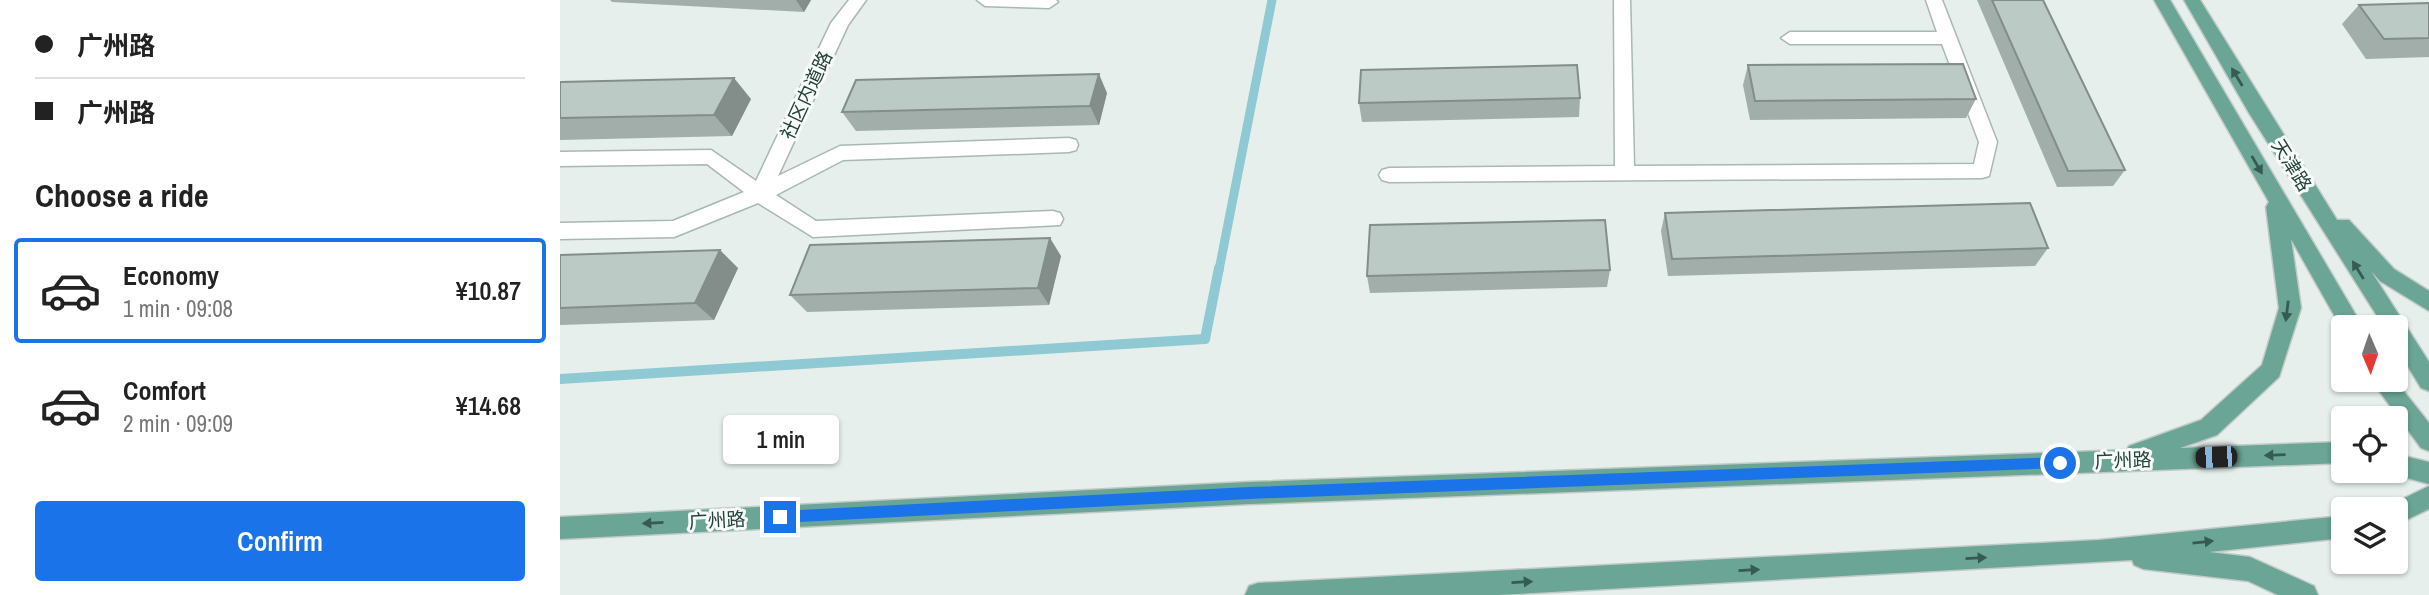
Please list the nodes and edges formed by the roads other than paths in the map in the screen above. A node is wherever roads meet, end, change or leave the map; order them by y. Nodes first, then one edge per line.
1 (859, 0) edge
2 (985, 0) edge
3 (1622, 0) edge
4 (1934, 0) edge
5 (2162, 0) edge
6 (2192, 0) edge
7 (1049, 2) edge
8 (1790, 38) dead end
9 (1949, 38) junction
10 (1069, 145) dead end
11 (560, 159) edge
12 (1389, 175) dead end
13 (1625, 176) junction
14 (2304, 185) junction
15 (760, 194) junction
16 (2274, 195) junction
17 (1053, 219) dead end
18 (560, 231) edge
19 (2429, 302) edge
20 (2345, 315) edge
21 (2387, 315) edge
22 (2408, 348) edge
23 (2429, 381) edge
24 (2391, 392) edge
25 (2429, 441) edge
26 (2331, 453) edge
27 (2116, 461) junction
28 (2408, 469) edge
29 (2429, 473) edge
30 (2429, 497) edge
31 (2408, 508) edge
32 (560, 528) edge
33 (2331, 528) edge
34 (2099, 552) junction
35 (1258, 595) edge
36 (2305, 595) edge

1 - 15 street, 社区内道路
2 - 7 street
3 - 13 street
4 - 9 street
5 -> 16 main road, 天津路
14 -> 6 main road, 天津路
8 - 9 street
9 - 13 street
10 - 15 street
11 - 15 street
12 - 13 street
14 - 19 main road
21 -> 14 main road, 天津路
15 - 17 street
15 - 18 street
16 - 20 main road, 天津路
16 -> 27 main road
22 - 23 main road, 天津路
24 - 25 main road
26 -> 27 main road, 广州路
27 -> 32 main road, 广州路
28 - 29 main road
30 - 31 main road
34 -> 33 main road
35 -> 34 main road
34 - 36 main road

